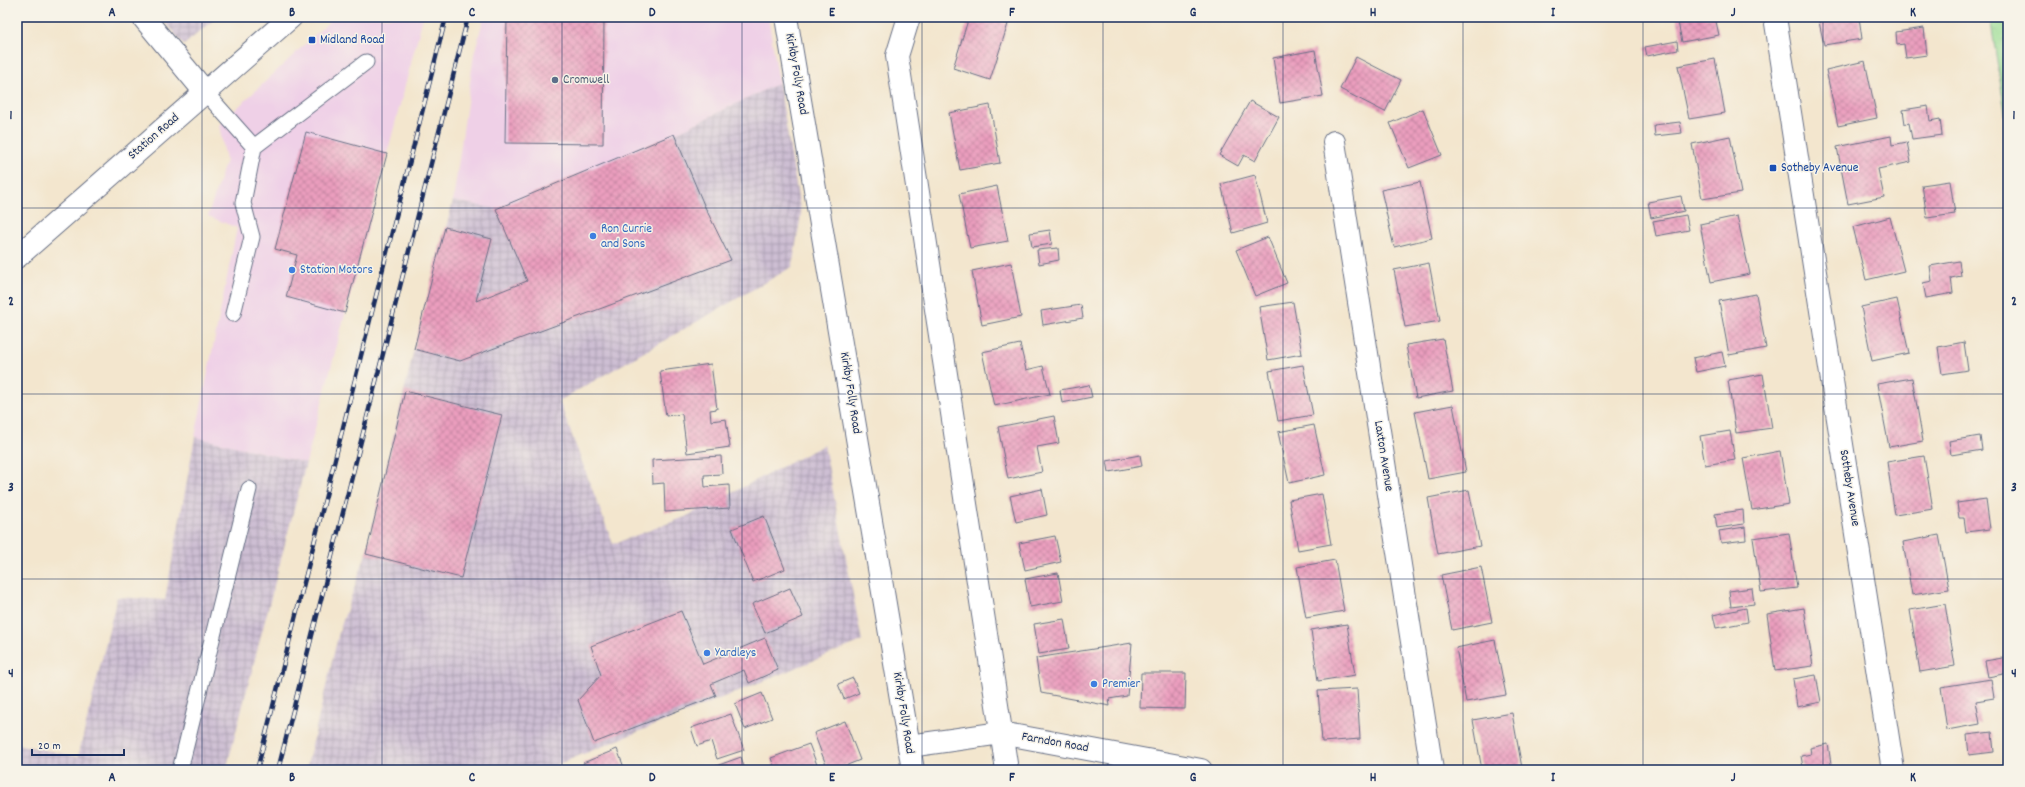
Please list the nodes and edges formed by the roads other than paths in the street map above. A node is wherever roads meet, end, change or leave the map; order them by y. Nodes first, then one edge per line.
1 (143, 17) edge
2 (291, 17) edge
3 (786, 17) edge
4 (909, 17) edge
5 (1775, 17) edge
6 (366, 62) dead end
7 (205, 92) junction
8 (1334, 142) dead end
9 (254, 147) junction
10 (17, 257) edge
11 (233, 314) dead end
12 (249, 489) dead end
13 (1001, 733) junction
14 (909, 746) junction
15 (180, 770) edge
16 (913, 770) edge
17 (1007, 770) edge
18 (1201, 770) edge
19 (1432, 770) edge
20 (1893, 770) edge

1 - 7 street
2 - 7 street, Station Road
3 - 14 street, Kirkby Folly Road
4 - 13 street
5 - 20 street, Sotheby Avenue
6 - 9 lane
7 - 9 lane
7 - 10 street, Station Road
8 - 19 street, Laxton Avenue
9 - 11 lane
12 - 15 lane
13 - 14 street, Farndon Road
13 - 17 street
13 - 18 street, Farndon Road
14 - 16 street, Kirkby Folly Road

